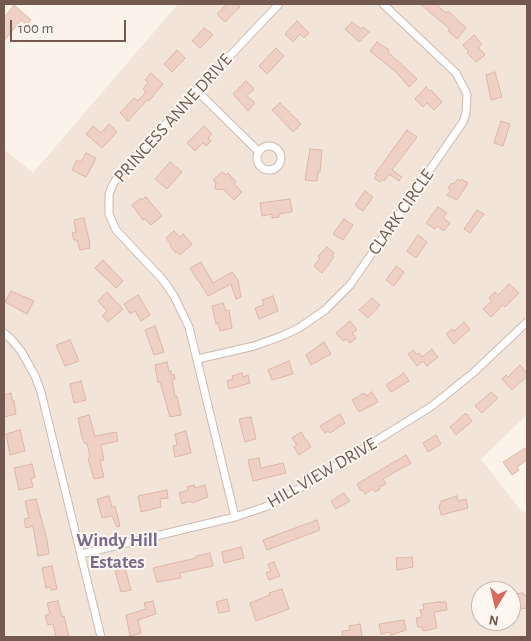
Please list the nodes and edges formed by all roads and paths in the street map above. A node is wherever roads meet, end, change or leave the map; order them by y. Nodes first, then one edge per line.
1 (279, 4) edge
2 (383, 4) edge
3 (197, 91) junction
4 (259, 152) dead end
5 (527, 322) edge
6 (4, 333) edge
7 (198, 359) junction
8 (235, 517) junction
9 (81, 554) junction
10 (101, 637) edge

1 - 3 street, PRINCESS ANNE DRIVE
2 - 7 street, CLARK CIRCLE
3 - 4 street
3 - 7 street, PRINCESS ANNE DRIVE
5 - 8 street, HILL VIEW DRIVE
6 - 9 street
7 - 8 street, PRINCESS ANNE DRIVE
8 - 9 street, HILL VIEW DRIVE
9 - 10 street

